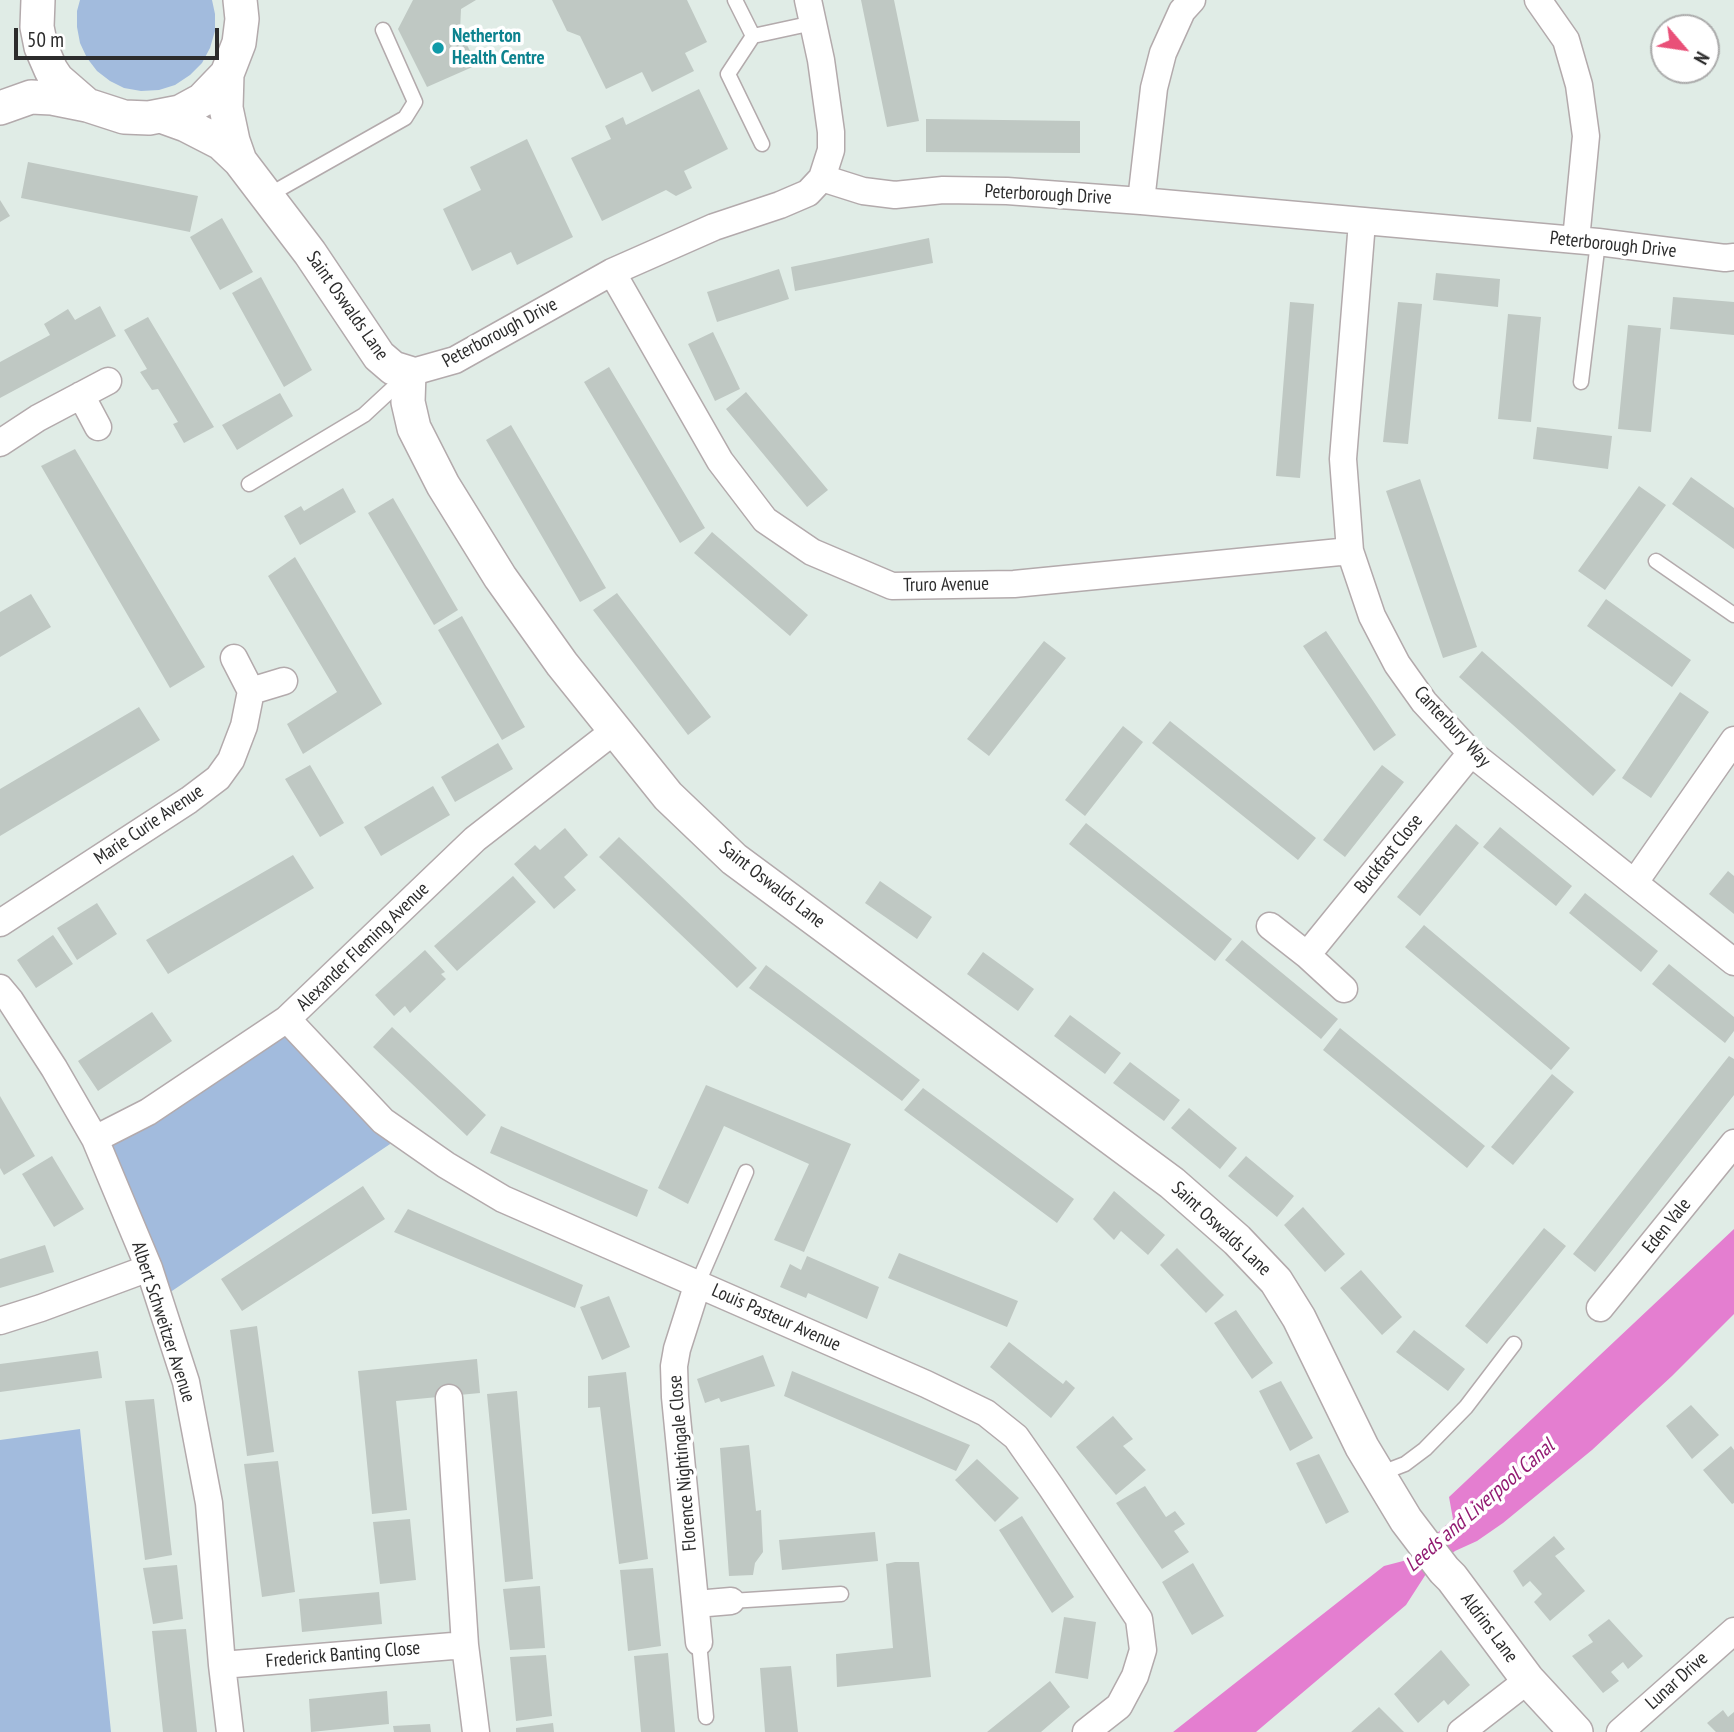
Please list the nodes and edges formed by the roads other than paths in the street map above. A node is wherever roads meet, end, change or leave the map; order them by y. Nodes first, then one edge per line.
1 (240, 0) edge
2 (735, 0) edge
3 (1192, 0) edge
4 (1538, 0) edge
5 (810, 11) edge
6 (38, 16) edge
7 (383, 30) dead end
8 (753, 36) junction
9 (227, 74) junction
10 (0, 101) edge
11 (87, 105) junction
12 (0, 108) edge
13 (160, 116) junction
14 (762, 144) dead end
15 (240, 161) junction
16 (822, 178) junction
17 (267, 196) junction
18 (1140, 201) junction
19 (1362, 222) junction
20 (1587, 241) junction
21 (1734, 257) edge
22 (612, 272) junction
23 (409, 373) junction
24 (108, 381) dead end
25 (1581, 382) dead end
26 (81, 395) junction
27 (98, 427) dead end
28 (0, 443) edge
29 (249, 484) dead end
30 (1350, 551) junction
31 (1656, 561) dead end
32 (1734, 615) edge
33 (234, 658) dead end
34 (284, 681) dead end
35 (251, 691) junction
36 (614, 731) junction
37 (1734, 740) edge
38 (1471, 753) junction
39 (1634, 882) junction
40 (0, 923) edge
41 (1270, 926) dead end
42 (1307, 955) junction
43 (1734, 962) edge
44 (0, 988) edge
45 (1344, 989) dead end
46 (287, 1019) junction
47 (95, 1139) junction
48 (1734, 1143) edge
49 (746, 1172) dead end
50 (149, 1268) junction
51 (698, 1283) junction
52 (1600, 1308) dead end
53 (0, 1321) edge
54 (1514, 1344) dead end
55 (449, 1398) dead end
56 (1378, 1474) junction
57 (1406, 1520) joint
58 (841, 1594) dead end
59 (732, 1601) joint
60 (696, 1604) junction
61 (1734, 1631) edge
62 (699, 1642) joint
63 (465, 1645) junction
64 (222, 1665) junction
65 (1528, 1680) junction
66 (706, 1717) dead end
67 (475, 1724) edge
68 (230, 1732) edge
69 (1086, 1732) edge
70 (1461, 1732) edge
71 (1576, 1732) edge
72 (1620, 1732) edge

1 - 9 street
2 - 8 lane
3 - 18 street
4 - 20 street
5 - 8 lane
5 - 16 street
6 - 10 street
6 - 11 street
7 - 17 lane
8 - 14 lane
9 - 13 street
9 - 15 street, Saint Oswalds Lane
11 - 12 street
11 - 13 street
13 - 15 street, Saint Oswalds Lane
15 - 17 street, Saint Oswalds Lane
16 - 18 street, Peterborough Drive
16 - 22 street, Peterborough Drive
17 - 23 street, Saint Oswalds Lane
18 - 19 street, Peterborough Drive
19 - 20 street, Peterborough Drive
19 - 30 street, Canterbury Way
20 - 21 street, Peterborough Drive
20 - 25 lane
22 - 23 street, Peterborough Drive
22 - 30 street, Truro Avenue
23 - 29 lane
23 - 36 street, Saint Oswalds Lane
24 - 26 street
26 - 27 street
26 - 28 street
30 - 38 street, Canterbury Way
31 - 32 lane
33 - 35 street
34 - 35 street
35 - 40 street, Marie Curie Avenue
36 - 46 street, Alexander Fleming Avenue
36 - 56 street, Saint Oswalds Lane
37 - 39 street
38 - 39 street, Canterbury Way
38 - 42 street, Buckfast Close
39 - 43 street, Canterbury Way
41 - 42 street
42 - 45 street
44 - 47 street, Albert Schweitzer Avenue
46 - 47 street, Alexander Fleming Avenue
46 - 51 street, Louis Pasteur Avenue
47 - 50 street, Albert Schweitzer Avenue
48 - 52 street, Eden Vale
49 - 51 lane
50 - 53 street
50 - 64 street, Albert Schweitzer Avenue
51 - 60 street, Florence Nightingale Close
51 - 69 street, Louis Pasteur Avenue
54 - 56 lane
55 - 63 street
56 - 57 street, Saint Oswalds Lane
57 - 65 street, Aldrins Lane
58 - 59 lane
59 - 60 street
60 - 62 street, Florence Nightingale Close
61 - 72 street, Lunar Drive
62 - 66 lane
63 - 64 street, Frederick Banting Close
63 - 67 street
64 - 68 street, Albert Schweitzer Avenue
65 - 70 street
65 - 71 street, Aldrins Lane

